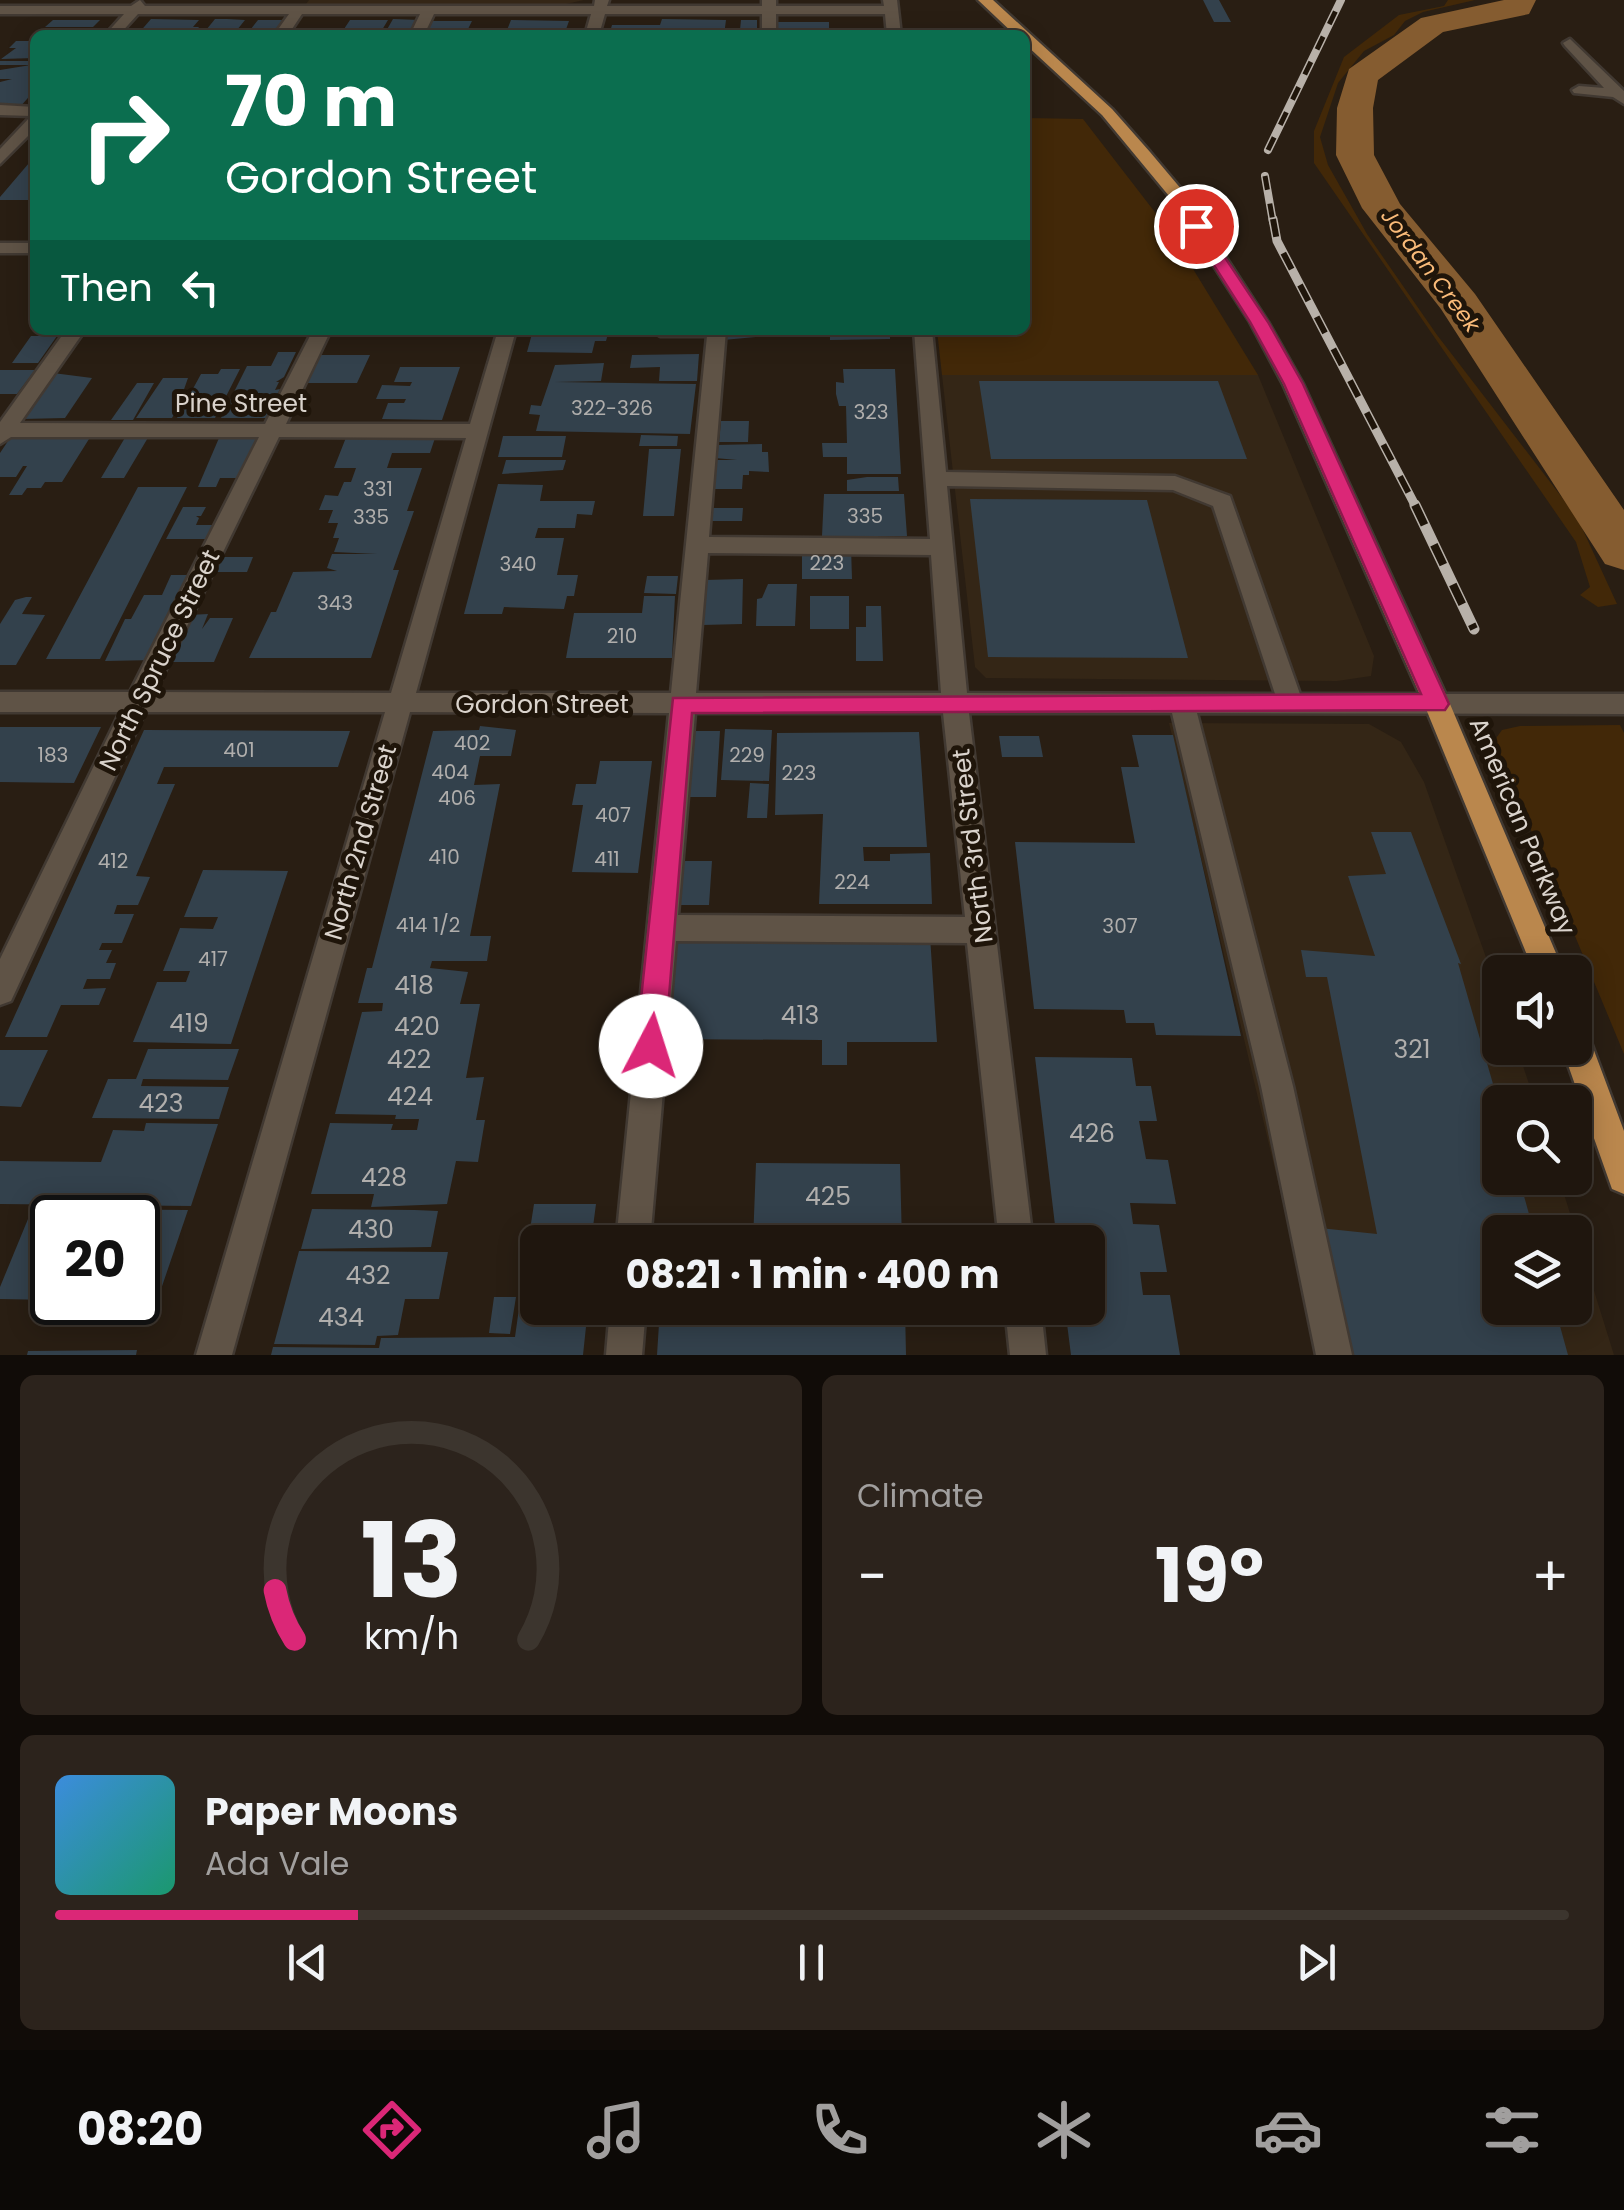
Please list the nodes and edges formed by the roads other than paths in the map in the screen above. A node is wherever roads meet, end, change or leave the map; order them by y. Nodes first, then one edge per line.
1 (984, 0) edge
2 (139, 5) edge
3 (600, 5) edge
4 (769, 5) edge
5 (891, 5) edge
6 (0, 10) edge
7 (298, 10) junction
8 (429, 10) junction
9 (116, 30) edge
10 (284, 30) edge
11 (419, 30) edge
12 (593, 30) edge
13 (768, 30) edge
14 (894, 30) edge
15 (1017, 30) edge
16 (1030, 42) edge
17 (1570, 44) dead end
18 (1579, 90) dead end
19 (1620, 96) edge
20 (0, 110) edge
21 (30, 112) edge
22 (30, 126) edge
23 (0, 159) edge
24 (0, 248) edge
25 (30, 248) edge
26 (72, 335) edge
27 (319, 335) edge
28 (506, 335) edge
29 (717, 335) edge
30 (923, 335) edge
31 (270, 430) junction
32 (478, 431) junction
33 (2, 433) edge
34 (937, 479) junction
35 (698, 545) junction
36 (944, 546) junction
37 (0, 702) edge
38 (137, 703) junction
39 (400, 704) junction
40 (681, 704) junction
41 (955, 704) junction
42 (1182, 704) junction
43 (1291, 704) junction
44 (1437, 704) junction
45 (1616, 704) edge
46 (661, 928) junction
47 (982, 930) junction
48 (1542, 955) edge
49 (0, 991) edge
50 (1584, 1065) edge
51 (1624, 1177) edge
52 (635, 1225) edge
53 (1014, 1225) edge
54 (627, 1325) edge
55 (1024, 1325) edge
56 (214, 1355) edge
57 (624, 1355) edge
58 (1028, 1355) edge
59 (1334, 1355) edge

1 - 15 main road, American Parkway
2 - 6 street
2 - 7 street
2 - 9 street
3 - 4 street
3 - 8 street
3 - 12 street
4 - 5 street
4 - 13 street
5 - 14 street
7 - 8 street
7 - 10 street
8 - 11 street
16 - 44 main road, American Parkway
17 - 19 street
18 - 19 street
20 - 21 street
22 - 23 street
24 - 25 street
26 - 33 street
27 - 31 street, North Spruce Street
28 - 32 street, North 2nd Street
29 - 35 street
30 - 34 street, North 3rd Street
31 - 32 street, Pine Street
31 - 33 street, Pine Street
31 - 38 street, North Spruce Street
32 - 39 street, North 2nd Street
34 - 36 street, North 3rd Street
34 - 43 street
35 - 36 street
35 - 40 street
36 - 41 street, North 3rd Street
37 - 38 street, Gordon Street
38 - 39 street, Gordon Street
38 - 49 street, North Spruce Street
39 - 40 street, Gordon Street
39 - 56 street, North 2nd Street
40 - 41 street, Gordon Street
40 - 46 street
41 - 42 street, Gordon Street
41 - 47 street, North 3rd Street
42 - 43 street, Gordon Street
42 - 59 street
43 - 44 street, Gordon Street
44 - 45 street, Gordon Street
44 - 48 main road, American Parkway
46 - 47 street
46 - 52 street
47 - 53 street, North 3rd Street
50 - 51 main road
54 - 57 street
55 - 58 street

